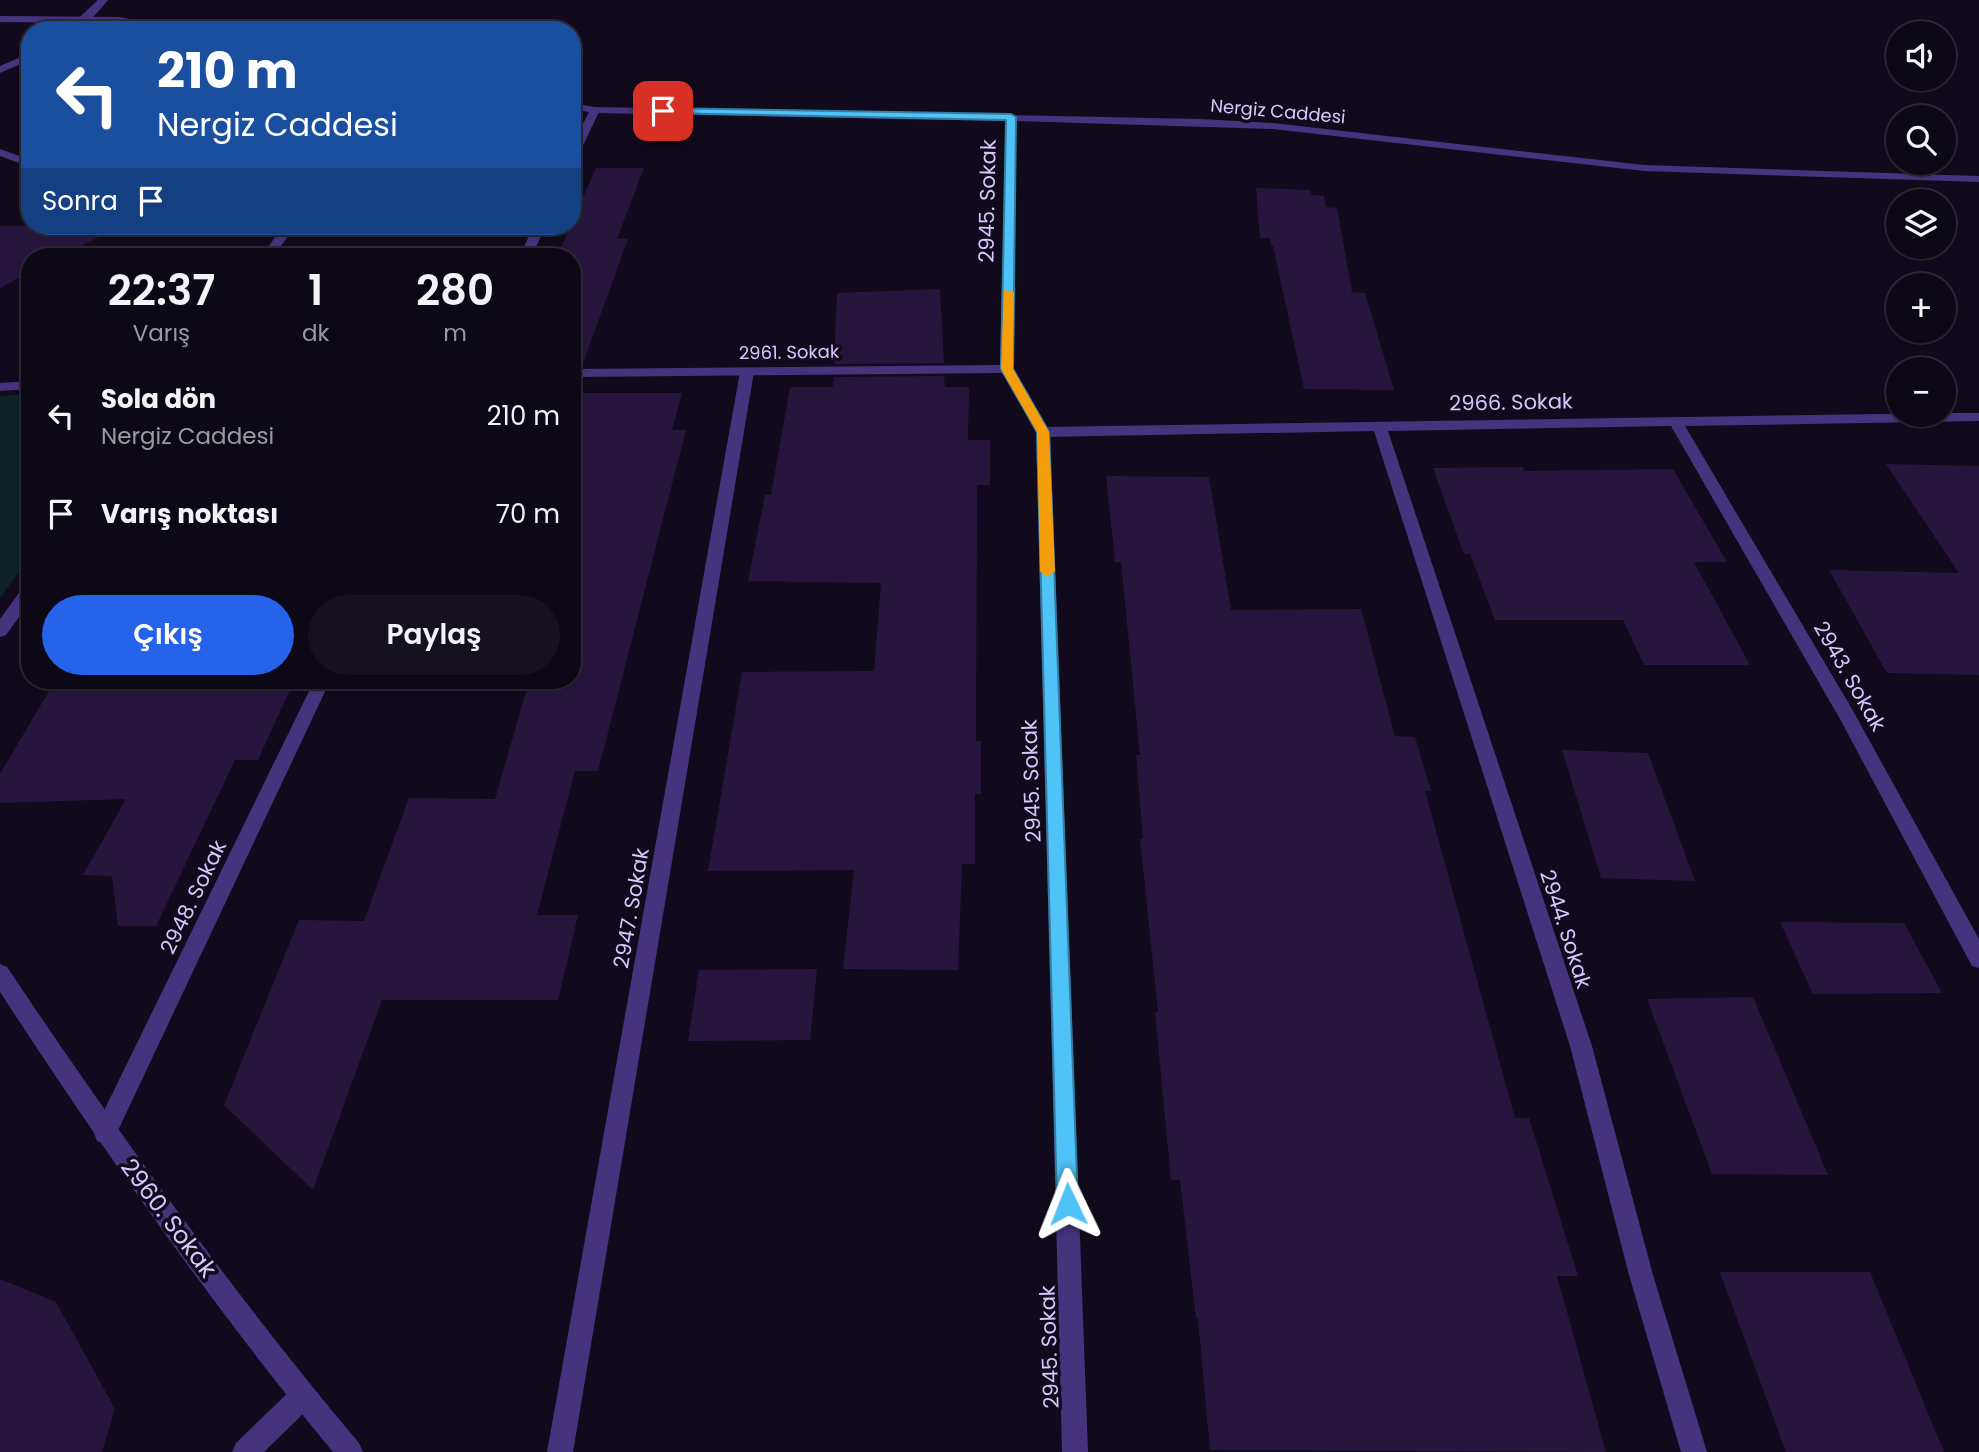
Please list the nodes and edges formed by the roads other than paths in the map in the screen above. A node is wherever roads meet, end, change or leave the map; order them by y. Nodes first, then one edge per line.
1 (103, 0) edge
2 (87, 18) junction
3 (0, 19) edge
4 (83, 21) edge
5 (112, 21) edge
6 (21, 60) edge
7 (0, 70) edge
8 (581, 108) edge
9 (596, 110) junction
10 (1011, 117) junction
11 (581, 140) edge
12 (0, 152) edge
13 (21, 160) edge
14 (1979, 179) edge
15 (1007, 369) junction
16 (747, 372) junction
17 (581, 373) edge
18 (21, 386) edge
19 (0, 387) edge
20 (1979, 417) edge
21 (1674, 421) junction
22 (1379, 426) junction
23 (1043, 432) junction
24 (21, 602) edge
25 (0, 631) edge
26 (318, 689) edge
27 (1979, 959) edge
28 (0, 974) edge
29 (105, 1133) junction
30 (303, 1396) junction
31 (245, 1452) edge
32 (350, 1452) edge
33 (560, 1452) edge
34 (1075, 1452) edge
35 (1694, 1452) edge

1 - 2 street
2 - 3 street
2 - 4 street
2 - 5 street
6 - 7 street
8 - 9 street, Nergiz Caddesi
9 - 10 street, Nergiz Caddesi
9 - 11 street
10 - 14 street, Nergiz Caddesi
10 - 15 street, 2945. Sokak
12 - 13 street
15 - 16 street, 2961. Sokak
15 - 23 street, 2945. Sokak
16 - 17 street, 2961. Sokak
16 - 33 street, 2947. Sokak
18 - 19 street
20 - 21 street, 2966. Sokak
21 - 22 street, 2966. Sokak
21 - 27 street, 2943. Sokak
22 - 23 street, 2966. Sokak
22 - 35 street, 2944. Sokak
23 - 34 street, 2945. Sokak
24 - 25 street
26 - 29 street, 2948. Sokak
28 - 29 street, 2960. Sokak
29 - 30 street, 2960. Sokak
30 - 31 street
30 - 32 street, 2960. Sokak

